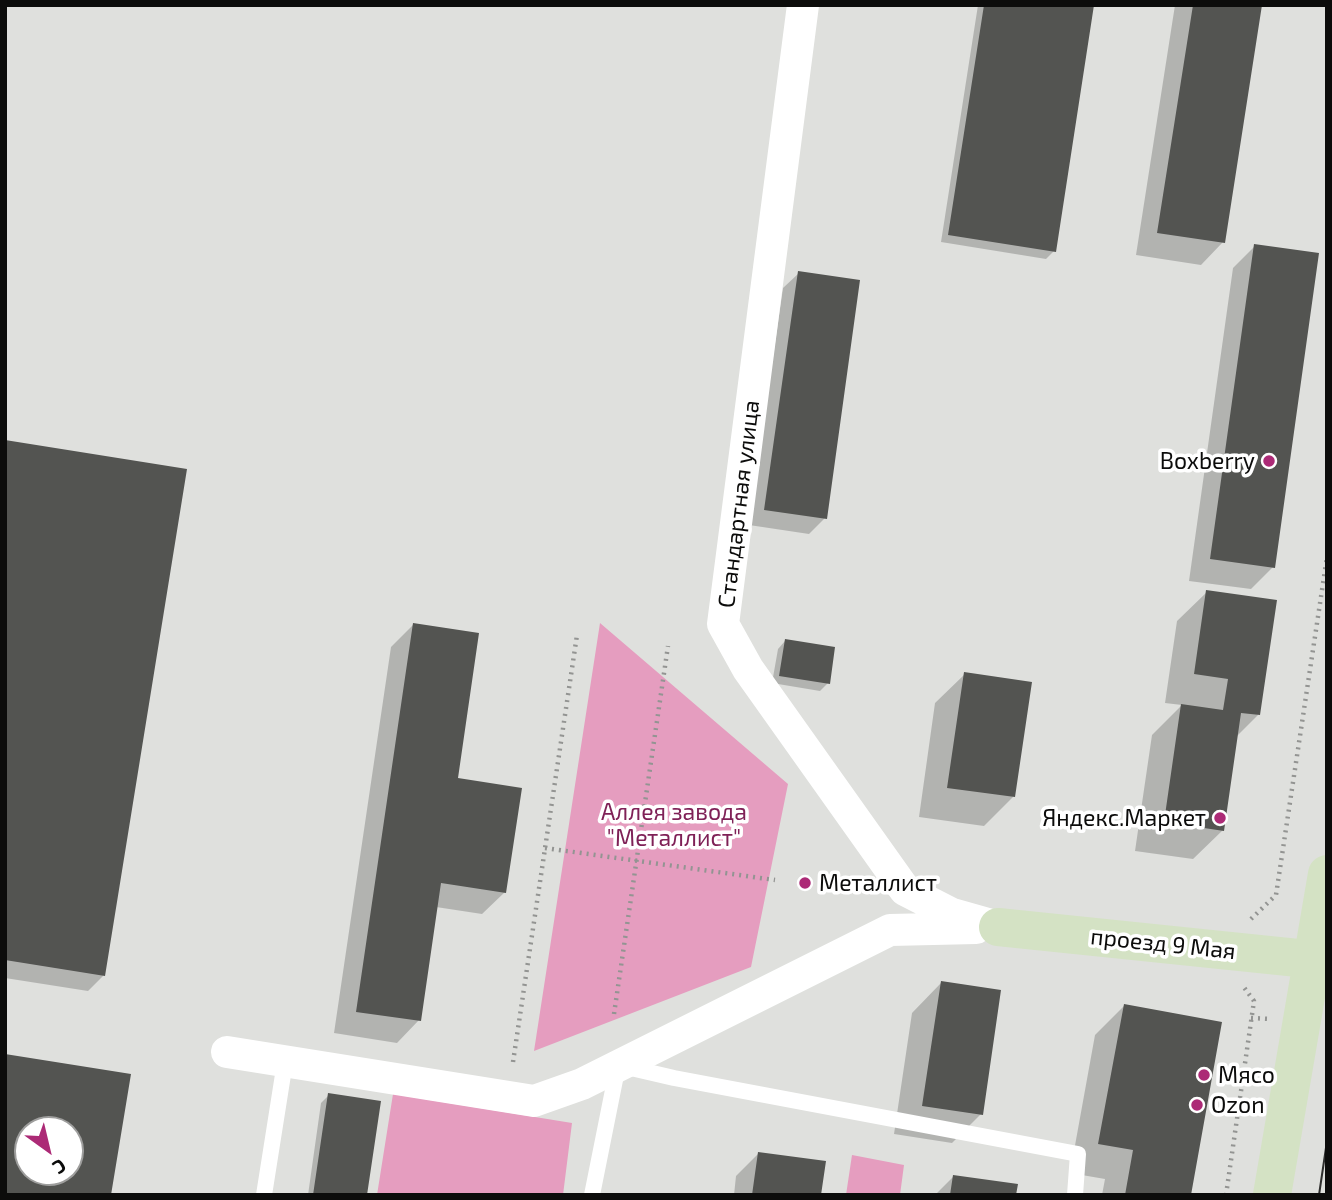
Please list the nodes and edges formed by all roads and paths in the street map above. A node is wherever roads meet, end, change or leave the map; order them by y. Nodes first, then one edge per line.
1 (803, 5) edge
2 (1327, 557) edge
3 (577, 635) dead end
4 (668, 646) dead end
5 (545, 848) junction
6 (636, 861) junction
7 (1327, 874) edge
8 (775, 880) dead end
9 (998, 927) junction
10 (1240, 952) junction
11 (1320, 960) edge
12 (614, 1014) dead end
13 (227, 1052) dead end
14 (285, 1062) junction
15 (513, 1062) dead end
16 (618, 1065) junction
17 (264, 1195) edge
18 (592, 1195) edge
19 (1075, 1195) edge
20 (1226, 1195) edge
21 (1272, 1195) edge

1 - 9 street, Стандартная улица
2 - 10 path
3 - 5 path
4 - 6 path
5 - 6 path
5 - 15 path
6 - 8 path
6 - 12 path
7 - 11 main road
9 - 10 main road, проезд 9 Мая
9 - 16 street
10 - 11 main road, проезд 9 Мая
10 - 20 path
11 - 21 main road
13 - 14 street
14 - 16 street
14 - 17 lane
16 - 18 lane
16 - 19 lane

